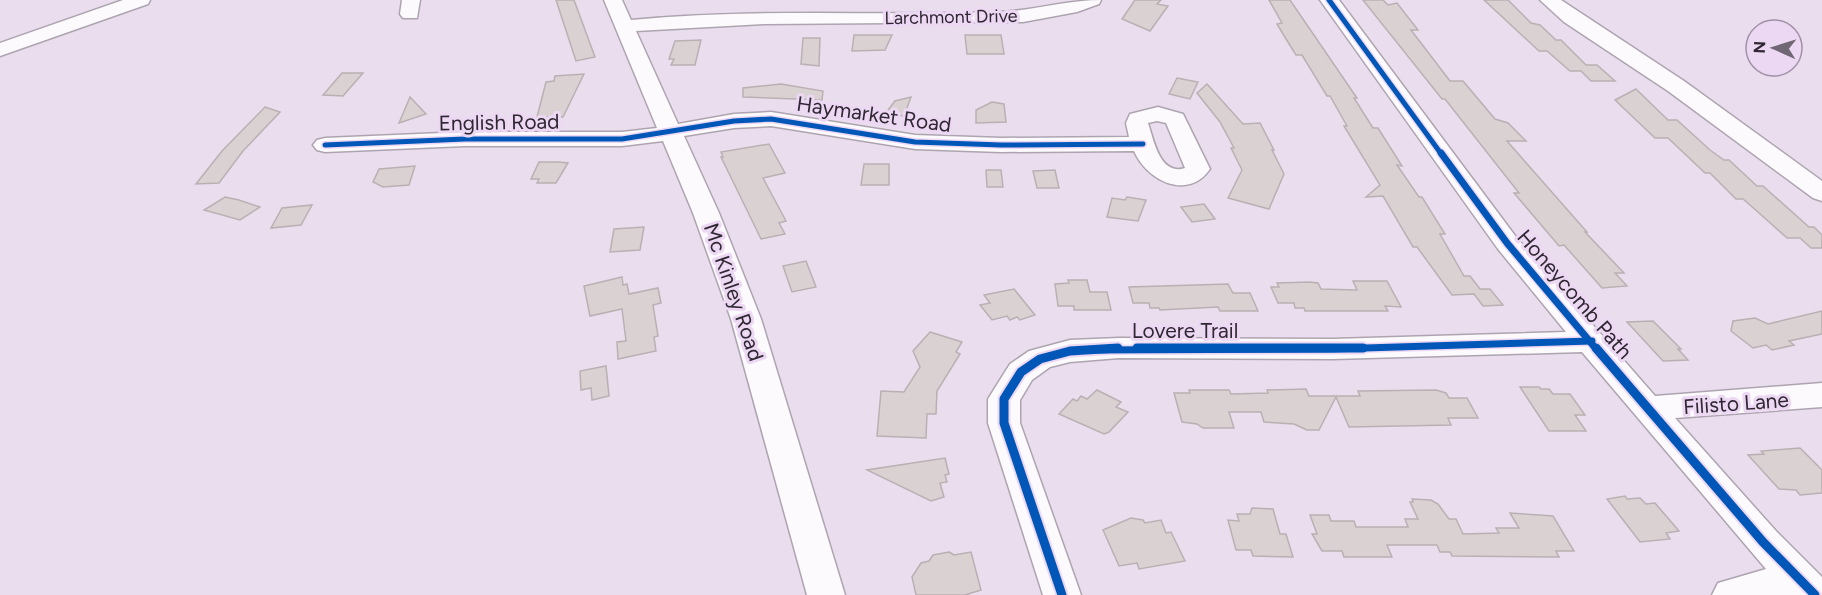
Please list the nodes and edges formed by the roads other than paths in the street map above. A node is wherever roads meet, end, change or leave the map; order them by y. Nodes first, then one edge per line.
1 (141, 0) edge
2 (613, 0) edge
3 (1092, 0) edge
4 (1329, 0) edge
5 (1549, 0) edge
6 (805, 9) edge
7 (625, 26) junction
8 (0, 50) edge
9 (673, 133) junction
10 (1143, 144) dead end
11 (325, 145) dead end
12 (1822, 193) edge
13 (1592, 341) junction
14 (1822, 395) edge
15 (1650, 408) junction
16 (1807, 586) edge
17 (826, 595) edge
18 (1062, 595) edge
19 (1731, 595) edge

1 - 8 street
2 - 7 street, Mc Kinley Road
3 - 6 street, Larchmont Drive
4 - 13 street, Honeycomb Path
5 - 12 street
6 - 7 street, Larchmont Drive
7 - 9 street, Mc Kinley Road
9 - 10 street, Haymarket Road
9 - 11 street, English Road
9 - 17 street, Mc Kinley Road
13 - 15 street, Honeycomb Path
13 - 18 street, Lovere Trail
14 - 15 street, Filisto Lane
15 - 16 street, Honeycomb Path
16 - 19 street

